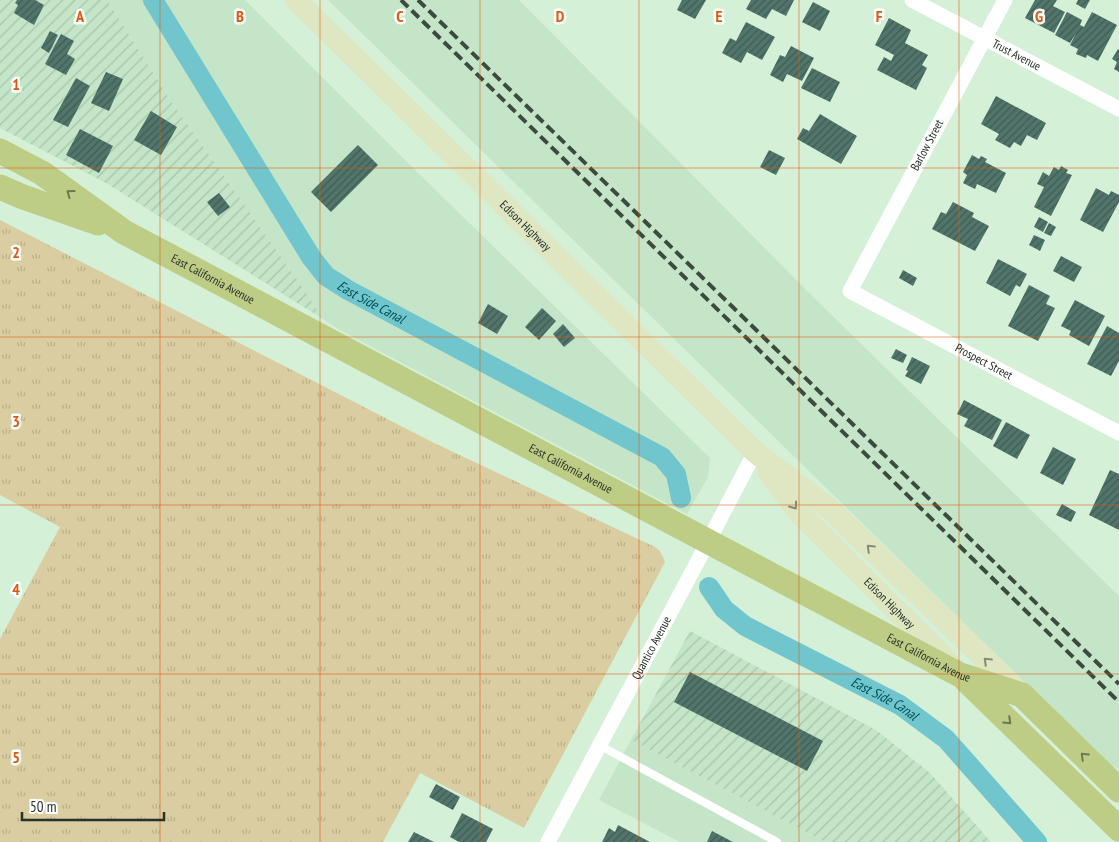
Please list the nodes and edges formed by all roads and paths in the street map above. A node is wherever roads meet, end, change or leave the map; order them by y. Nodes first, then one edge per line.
1 (296, 0) edge
2 (912, 0) edge
3 (1005, 0) edge
4 (984, 38) junction
5 (1119, 109) edge
6 (0, 151) edge
7 (0, 187) edge
8 (124, 232) junction
9 (850, 291) joint
10 (1119, 433) edge
11 (755, 452) junction
12 (708, 542) junction
13 (960, 675) junction
14 (1022, 695) junction
15 (599, 746) junction
16 (1119, 790) edge
17 (1119, 829) edge
18 (548, 842) edge
19 (777, 842) edge

1 - 11 main road, Edison Highway
2 - 4 street, Trust Avenue
3 - 4 street, Barlow Street
4 - 5 street, Trust Avenue
4 - 9 street, Barlow Street
8 -> 6 main road, East California Avenue
7 - 8 main road, East California Avenue
8 - 12 main road, East California Avenue
9 - 10 street, Prospect Street
11 - 12 street, Quantico Avenue
11 -> 13 main road, Edison Highway
14 -> 11 main road, Edison Highway
12 - 13 main road, East California Avenue
12 - 15 street, Quantico Avenue
13 - 14 main road, East California Avenue
13 -> 17 main road, Edison Highway
16 -> 14 main road, Edison Highway
15 - 18 street, Quantico Avenue
15 - 19 lane

